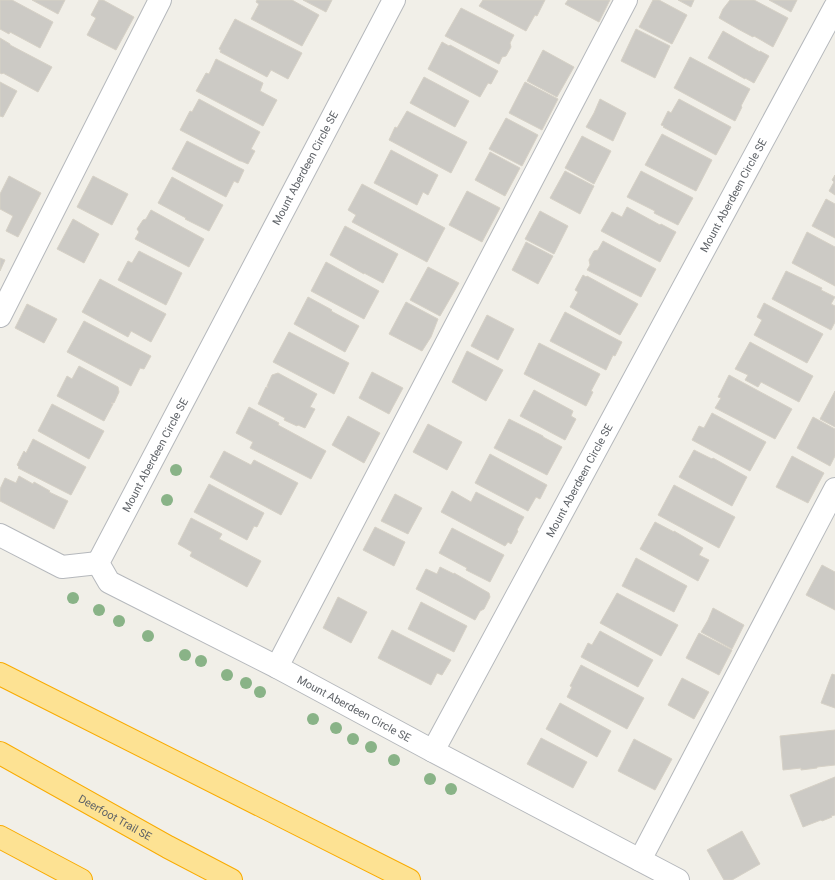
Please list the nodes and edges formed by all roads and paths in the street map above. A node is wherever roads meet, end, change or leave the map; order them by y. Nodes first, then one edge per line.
1 (160, 0) edge
2 (394, 0) edge
3 (626, 0) edge
4 (835, 7) edge
5 (0, 316) edge
6 (835, 489) edge
7 (0, 536) edge
8 (98, 563) junction
9 (277, 667) junction
10 (0, 674) edge
11 (433, 751) junction
12 (0, 753) edge
13 (0, 837) edge
14 (640, 860) junction
15 (81, 880) edge
16 (231, 880) edge
17 (409, 880) edge
18 (678, 880) edge

1 - 5 street
2 - 8 street, Mount Aberdeen Circle SE
3 - 9 street
4 - 11 street, Mount Aberdeen Circle SE
6 - 14 street
7 - 8 street
8 - 9 street, Mount Aberdeen Circle SE
9 - 11 street, Mount Aberdeen Circle SE
10 - 17 highway
11 - 14 street
12 - 16 highway, Deerfoot Trail SE
13 - 15 highway
14 - 18 street

